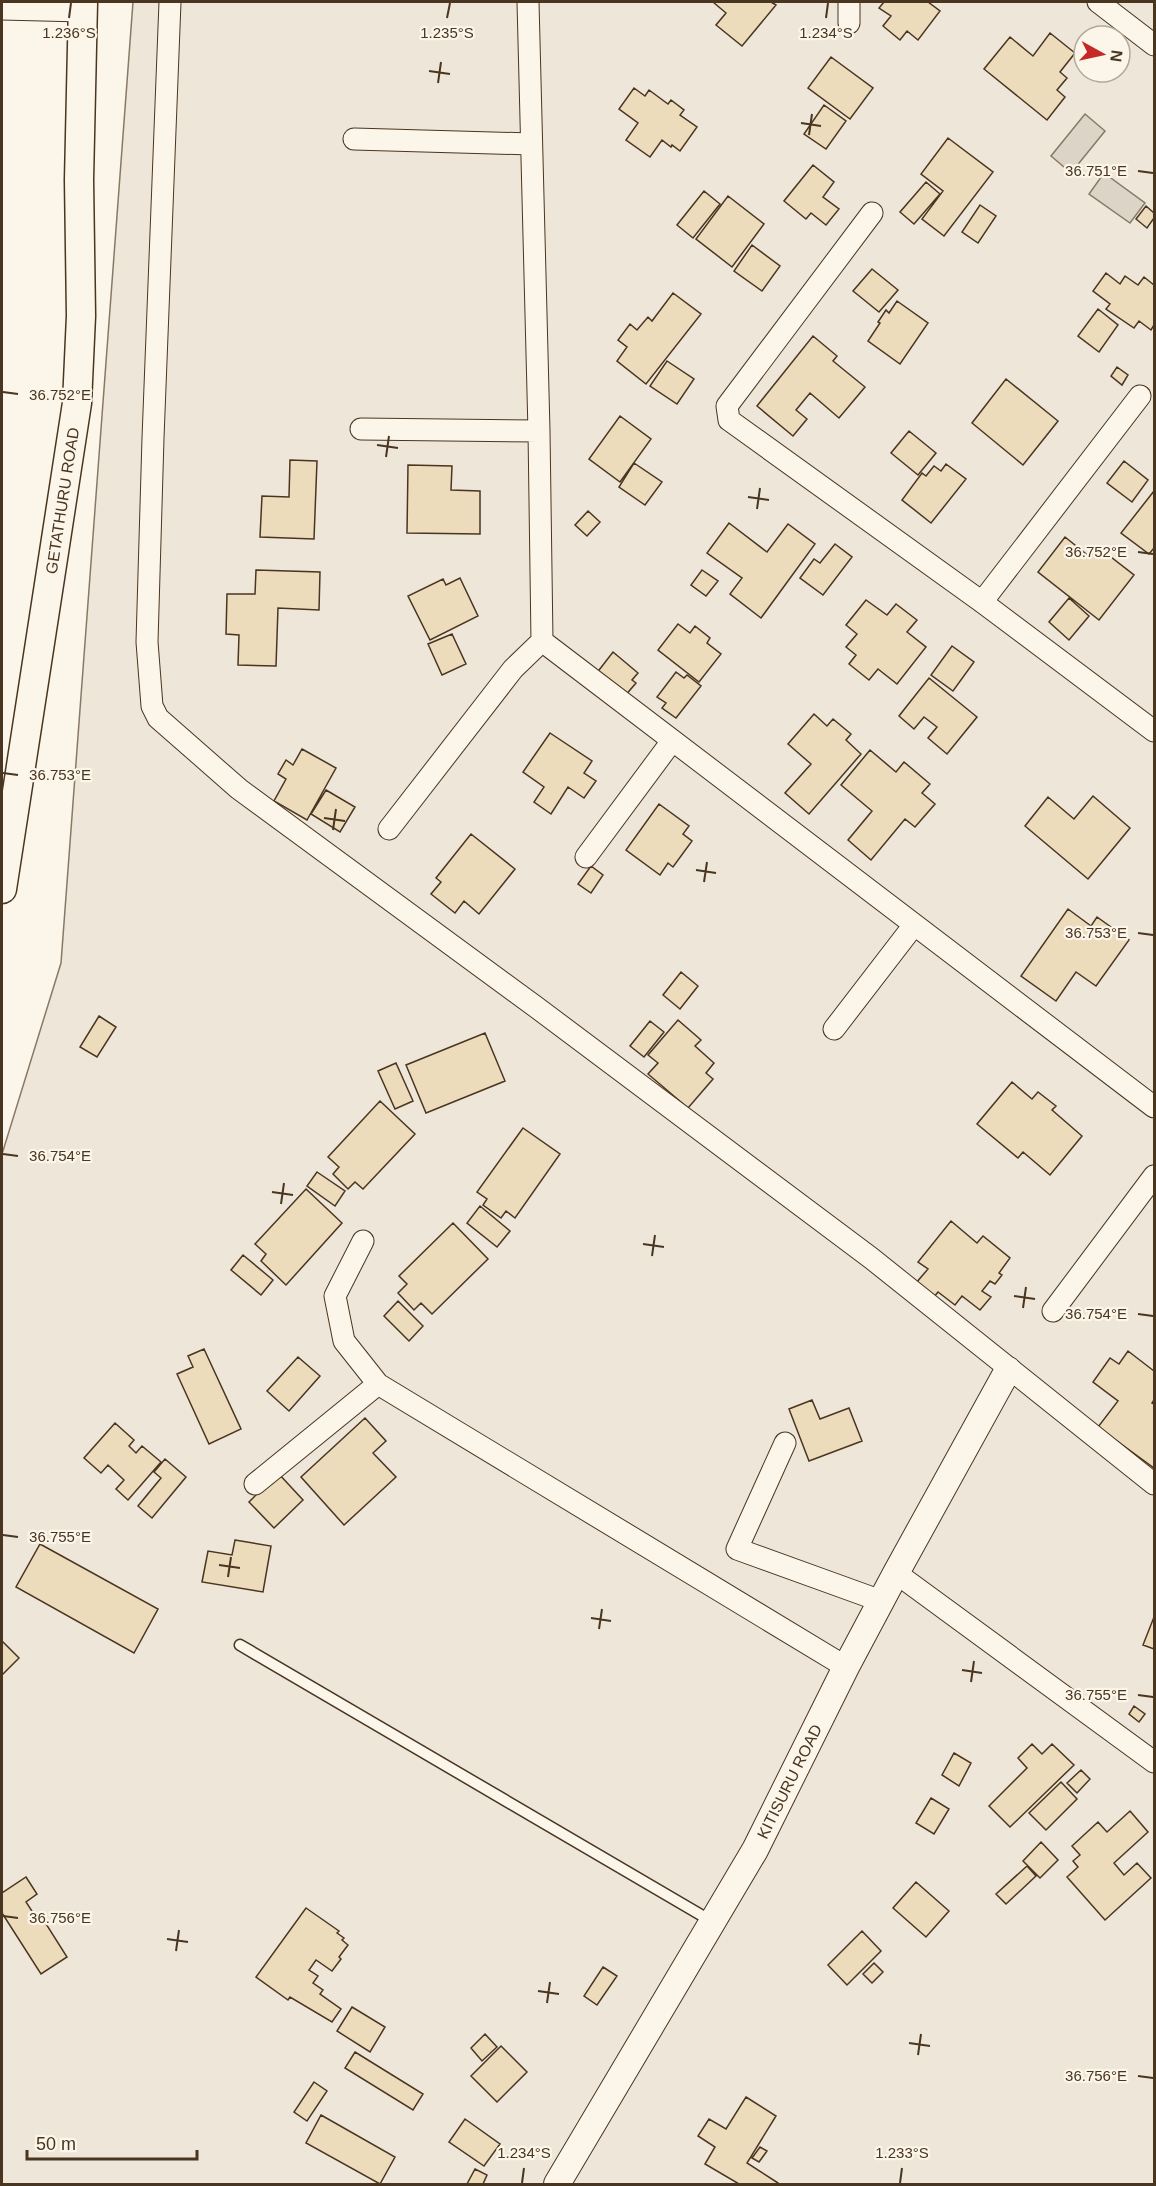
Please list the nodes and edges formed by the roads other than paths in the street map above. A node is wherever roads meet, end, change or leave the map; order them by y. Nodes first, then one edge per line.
1 (170, 2) edge
2 (528, 2) edge
3 (849, 2) edge
4 (1098, 2) edge
5 (83, 6) edge
6 (2, 9) edge
7 (849, 23) dead end
8 (1155, 45) edge
9 (354, 139) dead end
10 (531, 144) junction
11 (872, 213) dead end
12 (1140, 396) dead end
13 (360, 429) dead end
14 (539, 430) junction
15 (982, 602) junction
16 (542, 641) junction
17 (1155, 731) edge
18 (672, 741) junction
19 (390, 829) dead end
20 (586, 856) dead end
21 (2, 889) edge
22 (914, 925) junction
23 (834, 1029) dead end
24 (1155, 1107) edge
25 (1155, 1176) edge
26 (363, 1241) dead end
27 (1053, 1311) dead end
28 (1008, 1370) junction
29 (378, 1384) junction
30 (785, 1443) dead end
31 (255, 1484) dead end
32 (1155, 1484) edge
33 (896, 1573) junction
34 (881, 1601) junction
35 (240, 1645) dead end
36 (846, 1667) junction
37 (1155, 1762) edge
38 (713, 1922) junction
39 (557, 2184) edge

1 - 28 street
2 - 10 street
3 - 7 street
4 - 8 street
5 - 6 street
5 - 21 main road, GETATHURU ROAD
9 - 10 street
10 - 14 street
11 - 15 street
12 - 15 street
13 - 14 street
14 - 16 street
15 - 17 street
16 - 18 street
16 - 19 street
18 - 20 street
18 - 22 street
22 - 23 street
22 - 24 street
25 - 27 street
26 - 29 street
28 - 32 street
28 - 33 street, KITISURU ROAD
29 - 31 street
29 - 36 street
30 - 34 street
33 - 34 street, KITISURU ROAD
33 - 37 street
34 - 36 street, KITISURU ROAD
35 - 38 lane
36 - 38 street, KITISURU ROAD
38 - 39 street, KITISURU ROAD

